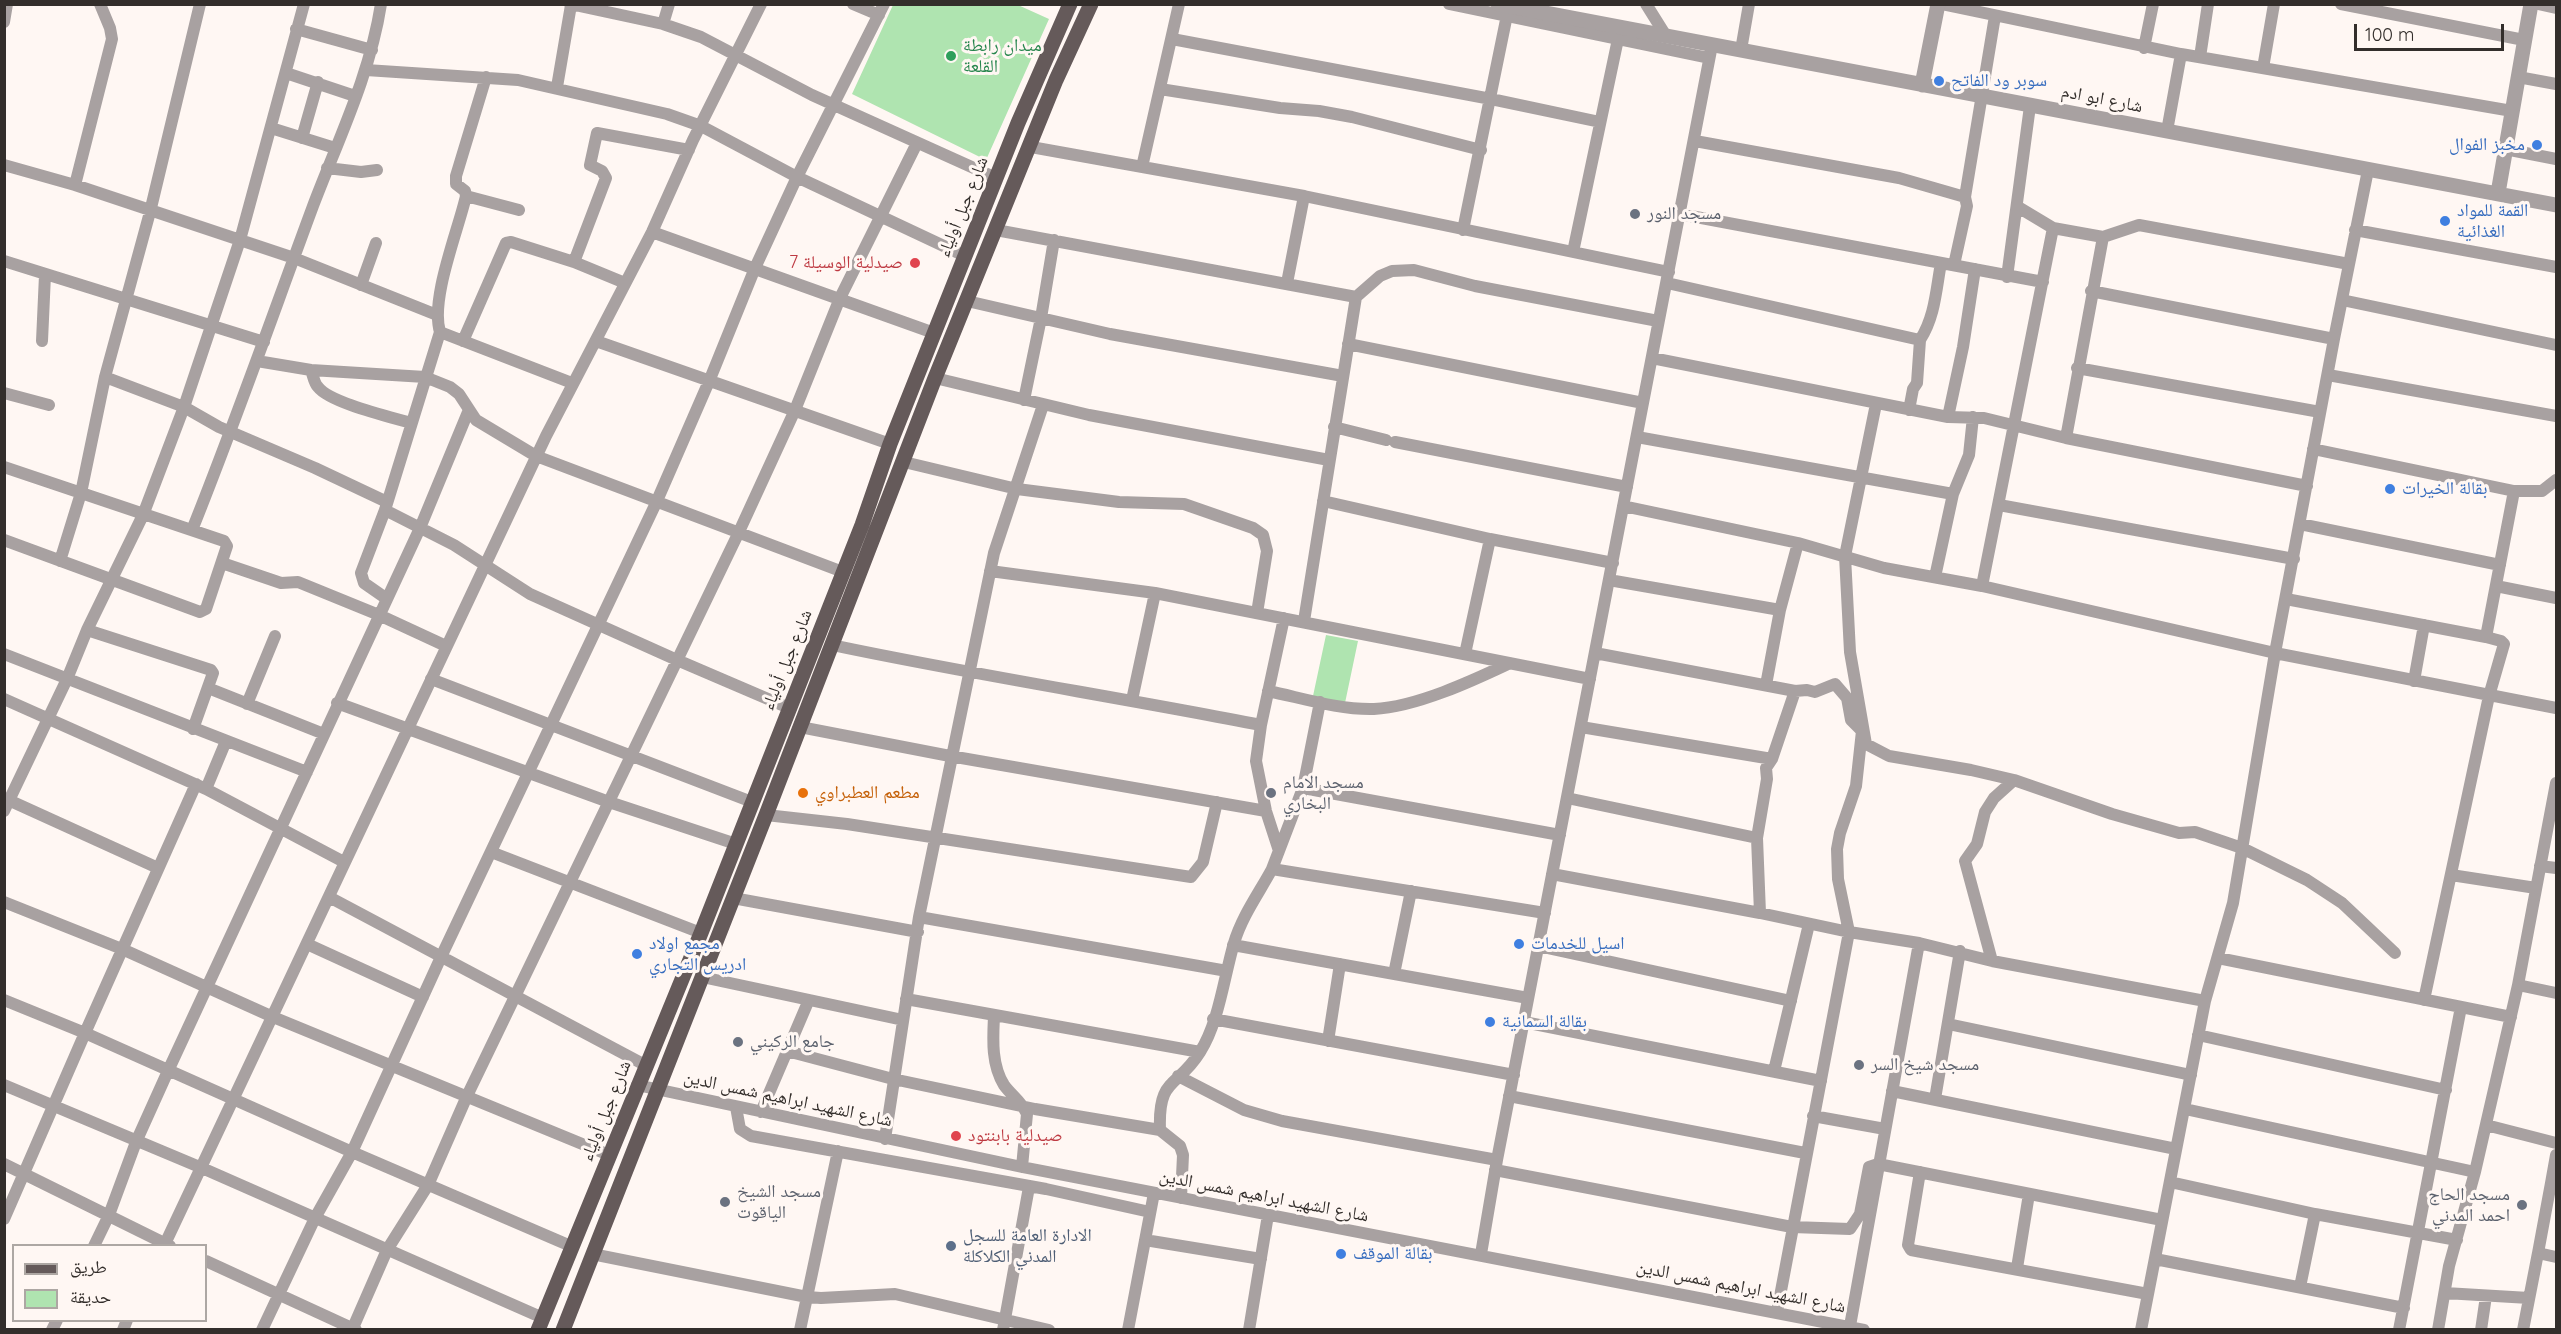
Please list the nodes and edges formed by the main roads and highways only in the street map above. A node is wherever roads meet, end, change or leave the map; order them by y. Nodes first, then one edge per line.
1 (1070, 4) edge
2 (1091, 4) edge
3 (541, 1324) edge
4 (563, 1329) edge

1 - 3 main road, شارع جبل أولياء
2 - 4 main road, شارع جبل أولياء

